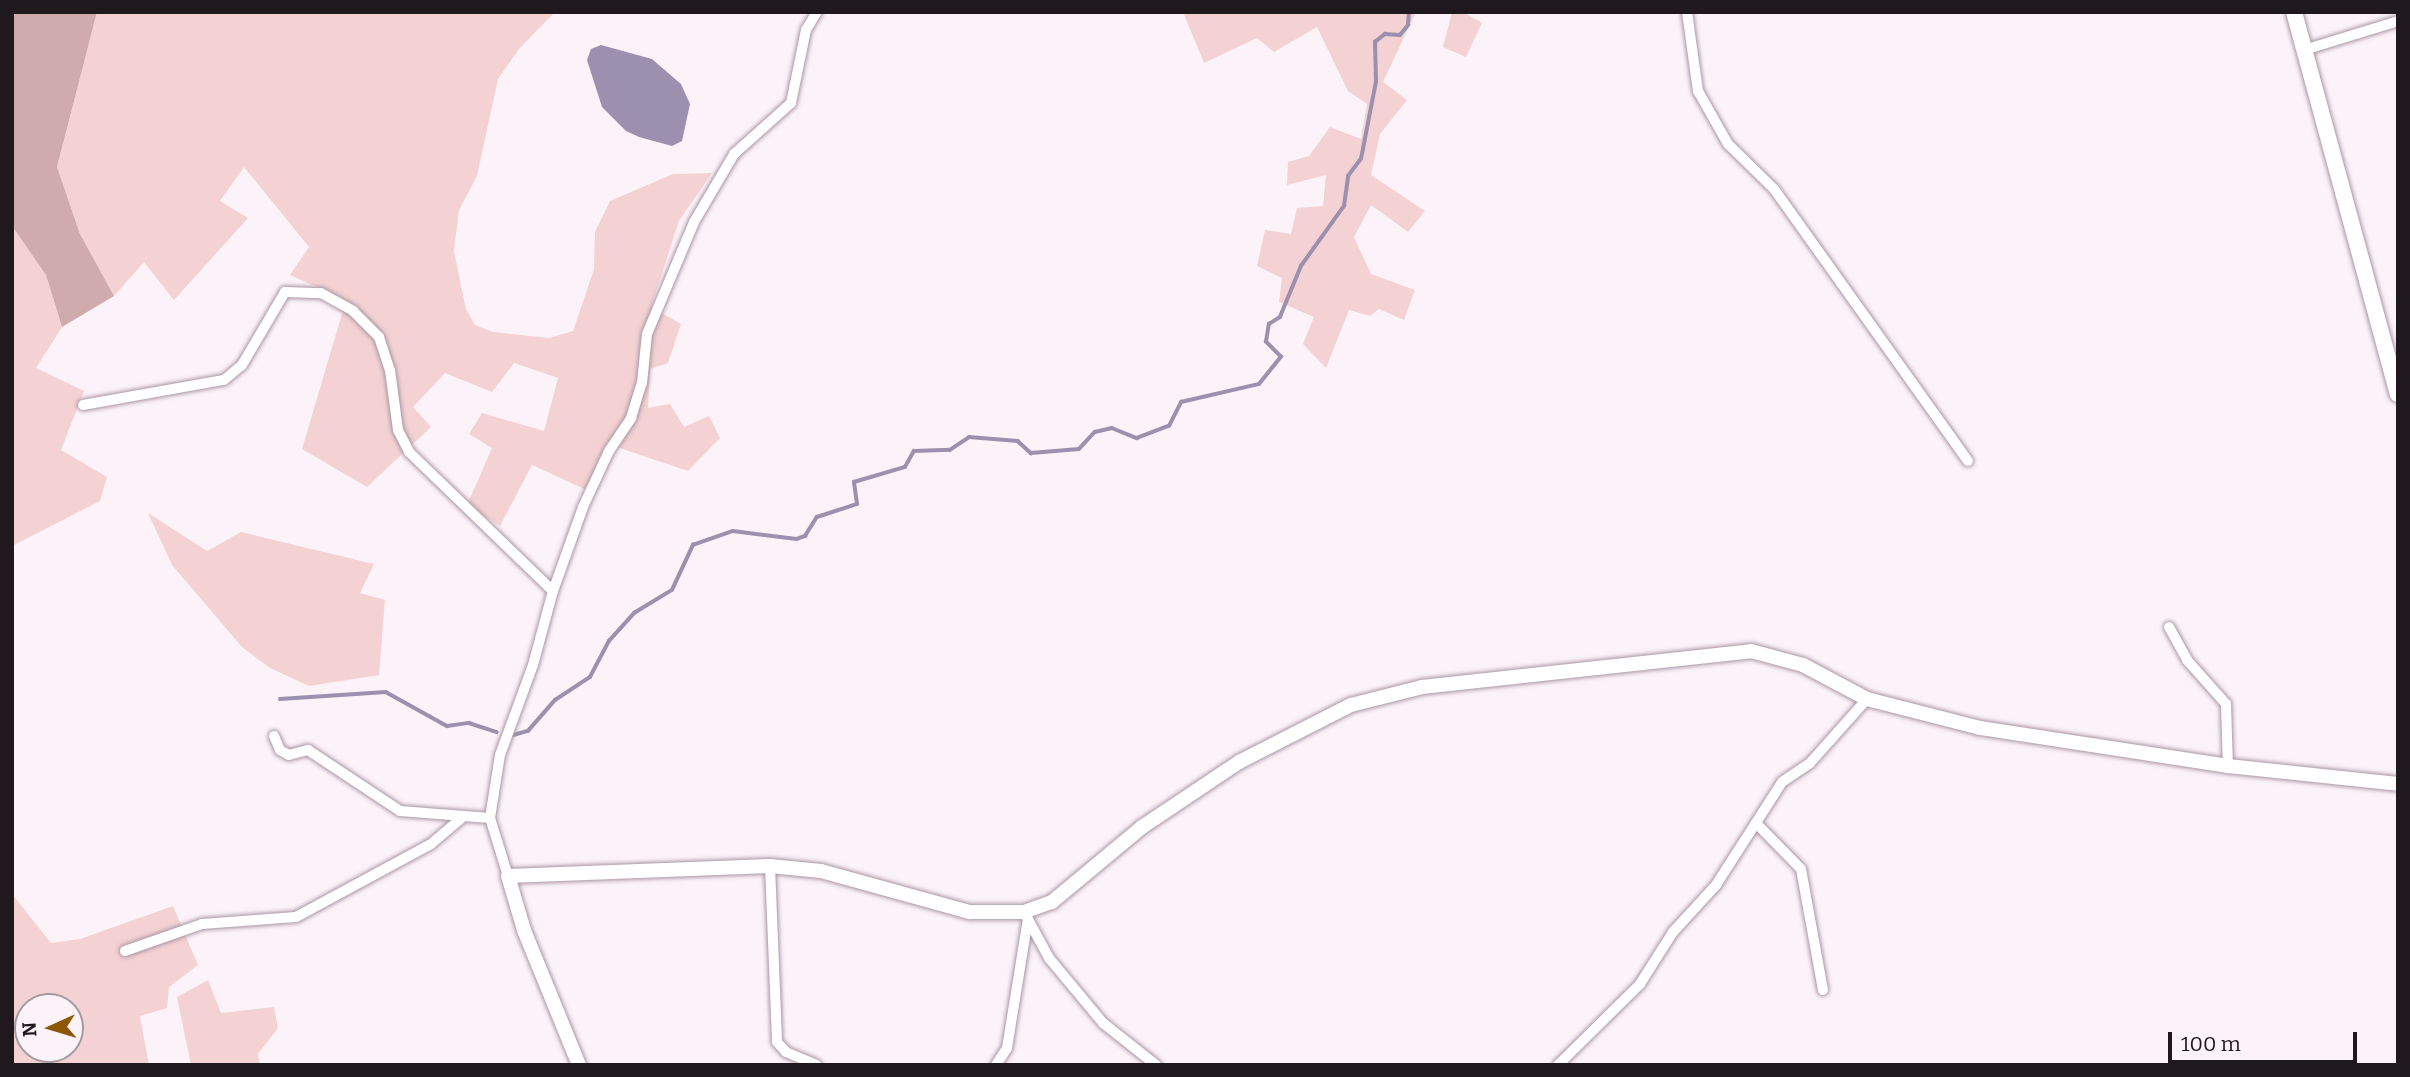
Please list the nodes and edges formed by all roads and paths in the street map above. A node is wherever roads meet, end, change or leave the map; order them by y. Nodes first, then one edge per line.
1 (817, 12) edge
2 (1686, 12) edge
3 (2294, 12) edge
4 (2398, 21) edge
5 (2304, 50) junction
6 (2398, 394) edge
7 (83, 405) dead end
8 (1968, 461) dead end
9 (553, 591) junction
10 (2169, 627) dead end
11 (1867, 699) junction
12 (274, 736) dead end
13 (2228, 766) junction
14 (2398, 784) edge
15 (464, 816) junction
16 (490, 818) junction
17 (1756, 823) junction
18 (770, 866) junction
19 (508, 876) junction
20 (1026, 916) junction
21 (125, 951) dead end
22 (1823, 990) dead end
23 (579, 1065) edge
24 (816, 1065) edge
25 (996, 1065) edge
26 (1156, 1065) edge
27 (1558, 1065) edge

1 - 9 street
2 - 8 street
3 - 5 main road
4 - 5 street
5 - 6 main road
7 - 9 street
9 - 16 street
10 - 13 street
11 - 13 street
11 - 17 street
11 - 20 street
12 - 15 street
13 - 14 street
15 - 16 street
15 - 21 street
16 - 19 street
17 - 22 street
17 - 27 street
18 - 19 street
18 - 20 street
18 - 24 street
19 - 23 street
20 - 25 street
20 - 26 street

